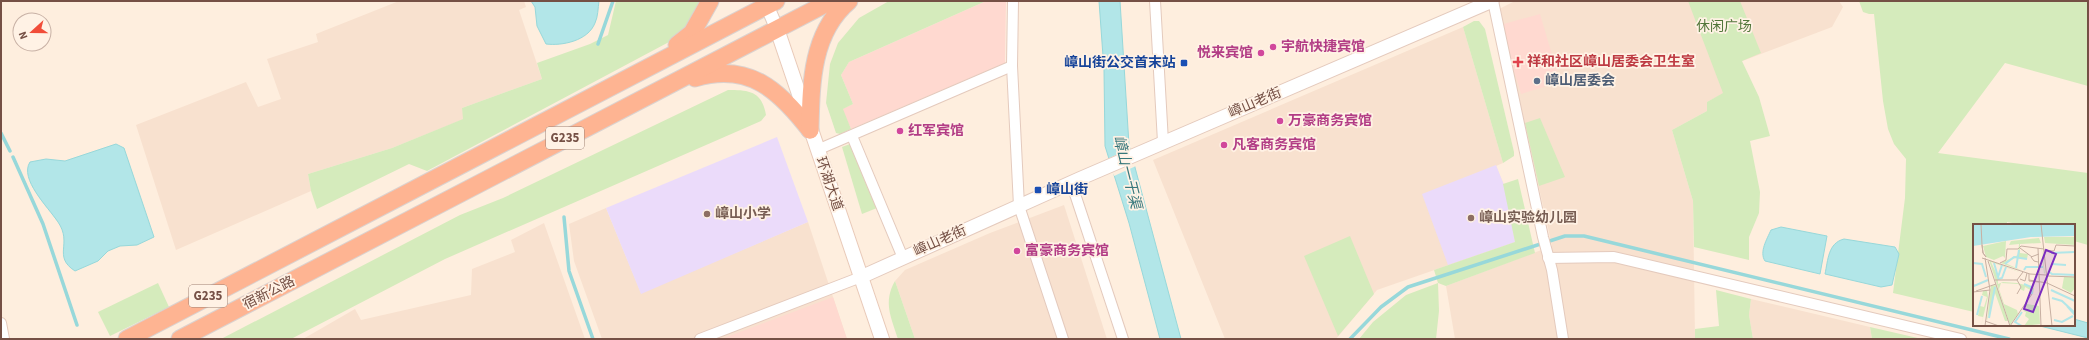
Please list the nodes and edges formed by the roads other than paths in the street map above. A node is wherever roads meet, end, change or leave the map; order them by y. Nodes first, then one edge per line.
1 (710, 1) edge
2 (831, 1) edge
3 (849, 1) edge
4 (1013, 1) edge
5 (1155, 1) edge
6 (1493, 1) edge
7 (772, 2) edge
8 (777, 29) junction
9 (657, 63) junction
10 (1012, 66) junction
11 (666, 86) junction
12 (810, 130) junction
13 (852, 136) junction
14 (1158, 145) junction
15 (817, 150) junction
16 (1075, 181) junction
17 (1019, 206) junction
18 (288, 253) junction
19 (903, 258) junction
20 (1548, 258) junction
21 (300, 277) junction
22 (861, 277) junction
23 (1, 323) edge
24 (4, 339) edge
25 (126, 339) edge
26 (180, 339) edge
27 (700, 339) edge
28 (882, 339) edge
29 (1063, 339) edge
30 (1123, 339) edge
31 (1563, 339) edge
32 (1961, 339) edge

1 - 9 highway
2 - 8 highway, G235
3 - 12 highway
4 - 10 street
5 - 14 street
6 - 14 street, 嶂山老街
6 - 20 street
7 - 8 street
7 - 9 highway, G235
8 - 11 highway, G235
8 - 12 main road, 环湖大道
9 - 18 highway, G235
10 - 13 street
10 - 17 street
11 - 12 highway
11 - 21 highway, G235
12 - 15 main road, 环湖大道
13 - 15 street
13 - 19 street
14 - 16 street, 嶂山老街
15 - 22 main road, 环湖大道
16 - 17 street, 嶂山老街
16 - 30 street
17 - 19 street, 嶂山老街
17 - 29 street
18 - 21 highway, 宿新公路
18 - 25 highway, 宿新公路 / G235
19 - 22 street, 嶂山老街
20 - 31 street
20 - 32 street
21 - 26 highway, 宿新公路 / G235
22 - 27 street
22 - 28 main road, 环湖大道
23 - 24 street

